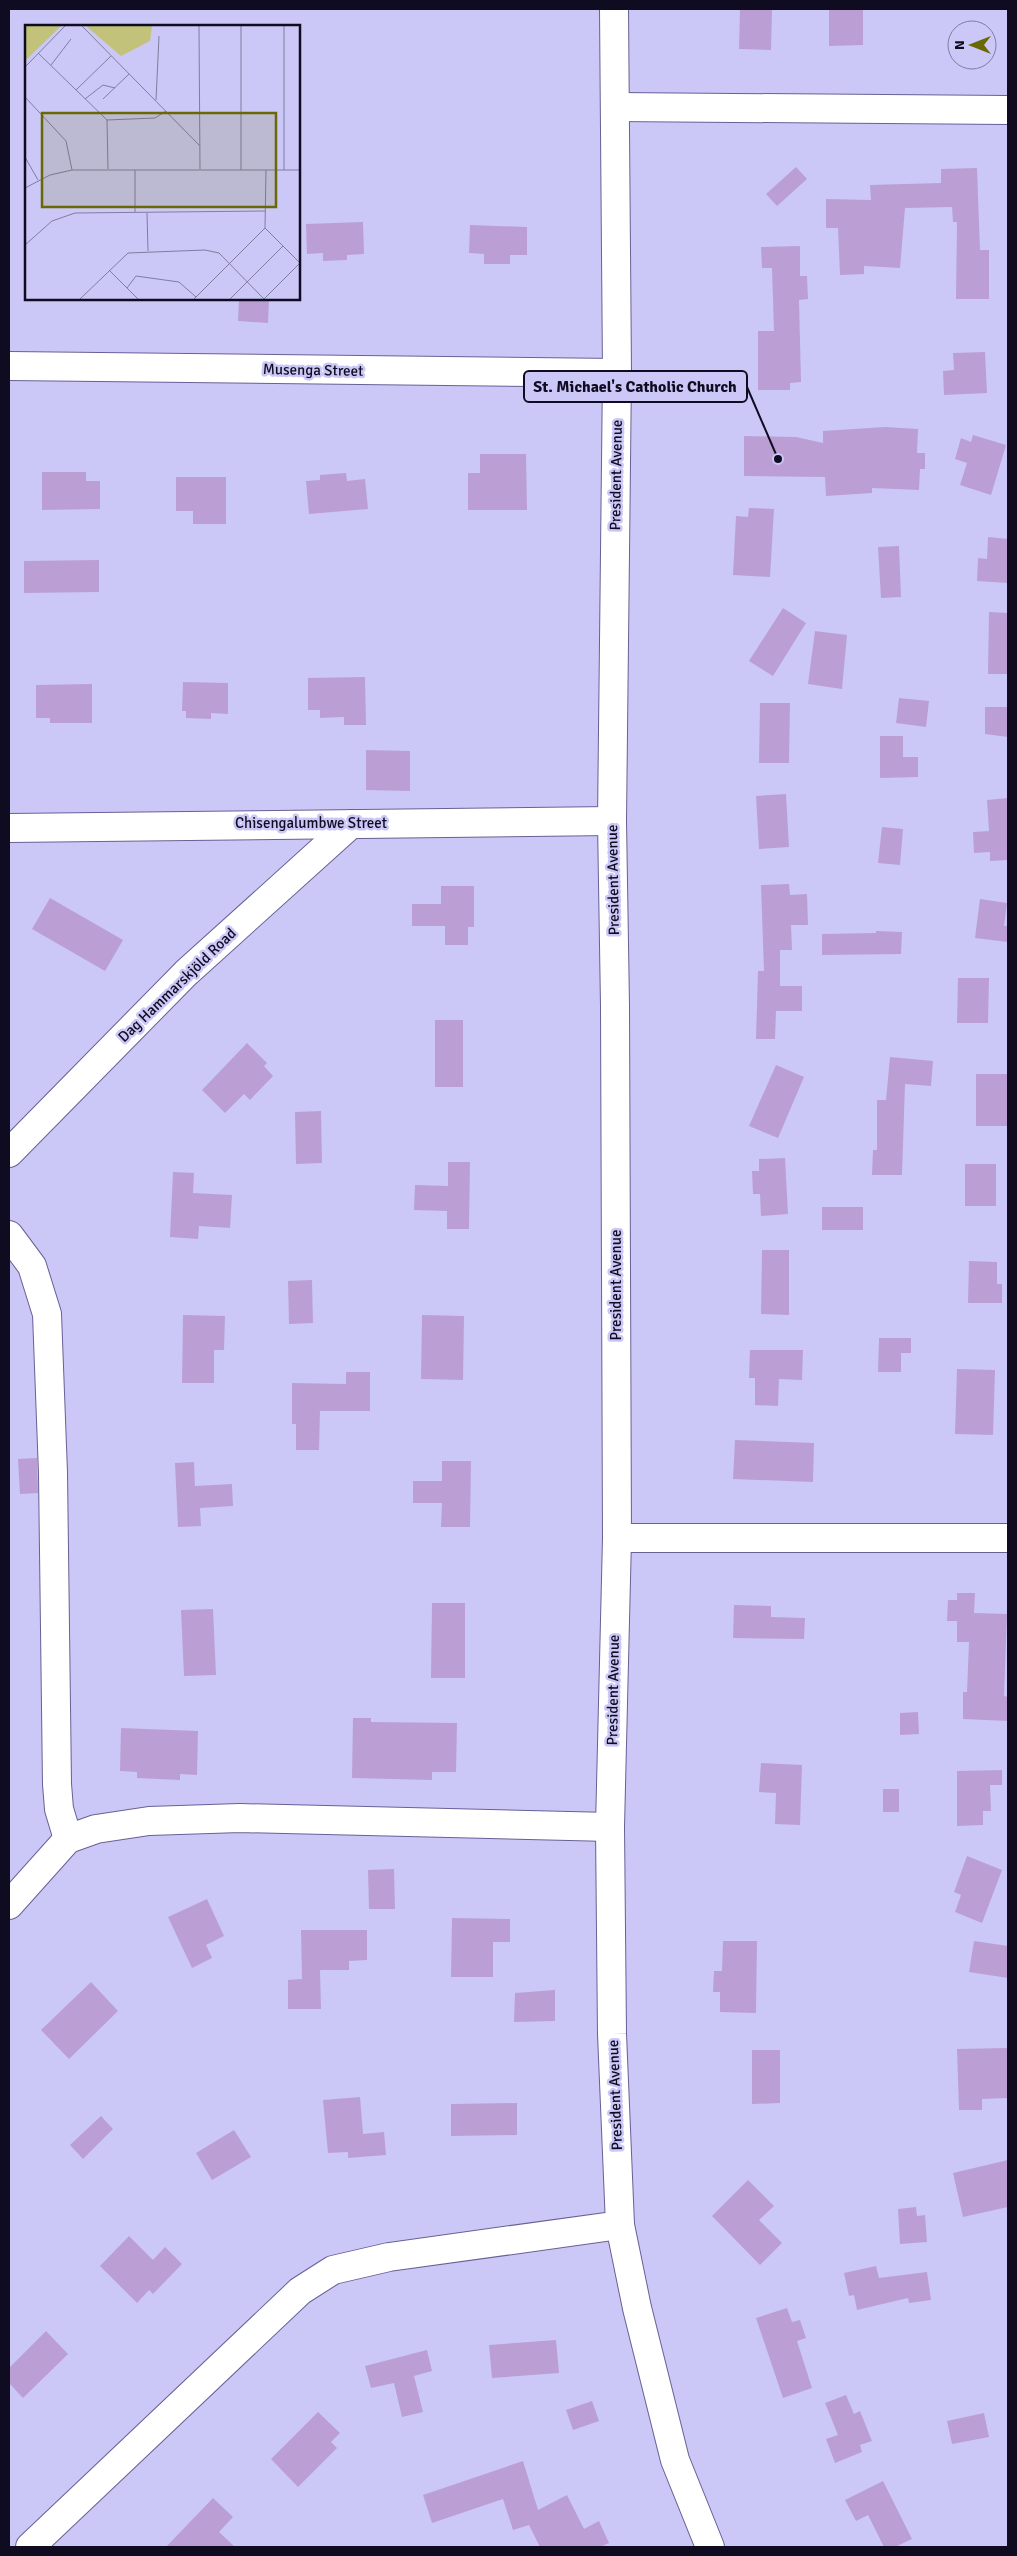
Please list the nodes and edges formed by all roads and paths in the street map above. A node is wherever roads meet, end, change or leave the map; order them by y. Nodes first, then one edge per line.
1 (614, 9) edge
2 (616, 108) junction
3 (1008, 110) edge
4 (9, 366) edge
5 (618, 373) junction
6 (612, 821) junction
7 (351, 824) junction
8 (9, 827) edge
9 (9, 1153) edge
10 (9, 1235) edge
11 (617, 1538) junction
12 (1008, 1538) edge
13 (610, 1827) junction
14 (68, 1839) junction
15 (9, 1905) edge
16 (620, 2225) junction
17 (30, 2547) edge
18 (710, 2547) edge

1 - 2 street, President Avenue
2 - 3 street
2 - 5 street, President Avenue
4 - 5 street, Musenga Street
5 - 6 street, President Avenue
6 - 7 street
6 - 8 street, Chisengalumbwe Street
6 - 11 street, President Avenue
7 - 8 street
7 - 9 street, Dag Hammarskjöld Road
10 - 14 street
11 - 12 street
11 - 13 street, President Avenue
13 - 14 street
13 - 16 street, President Avenue
14 - 15 street
16 - 17 street
16 - 18 street, President Avenue

